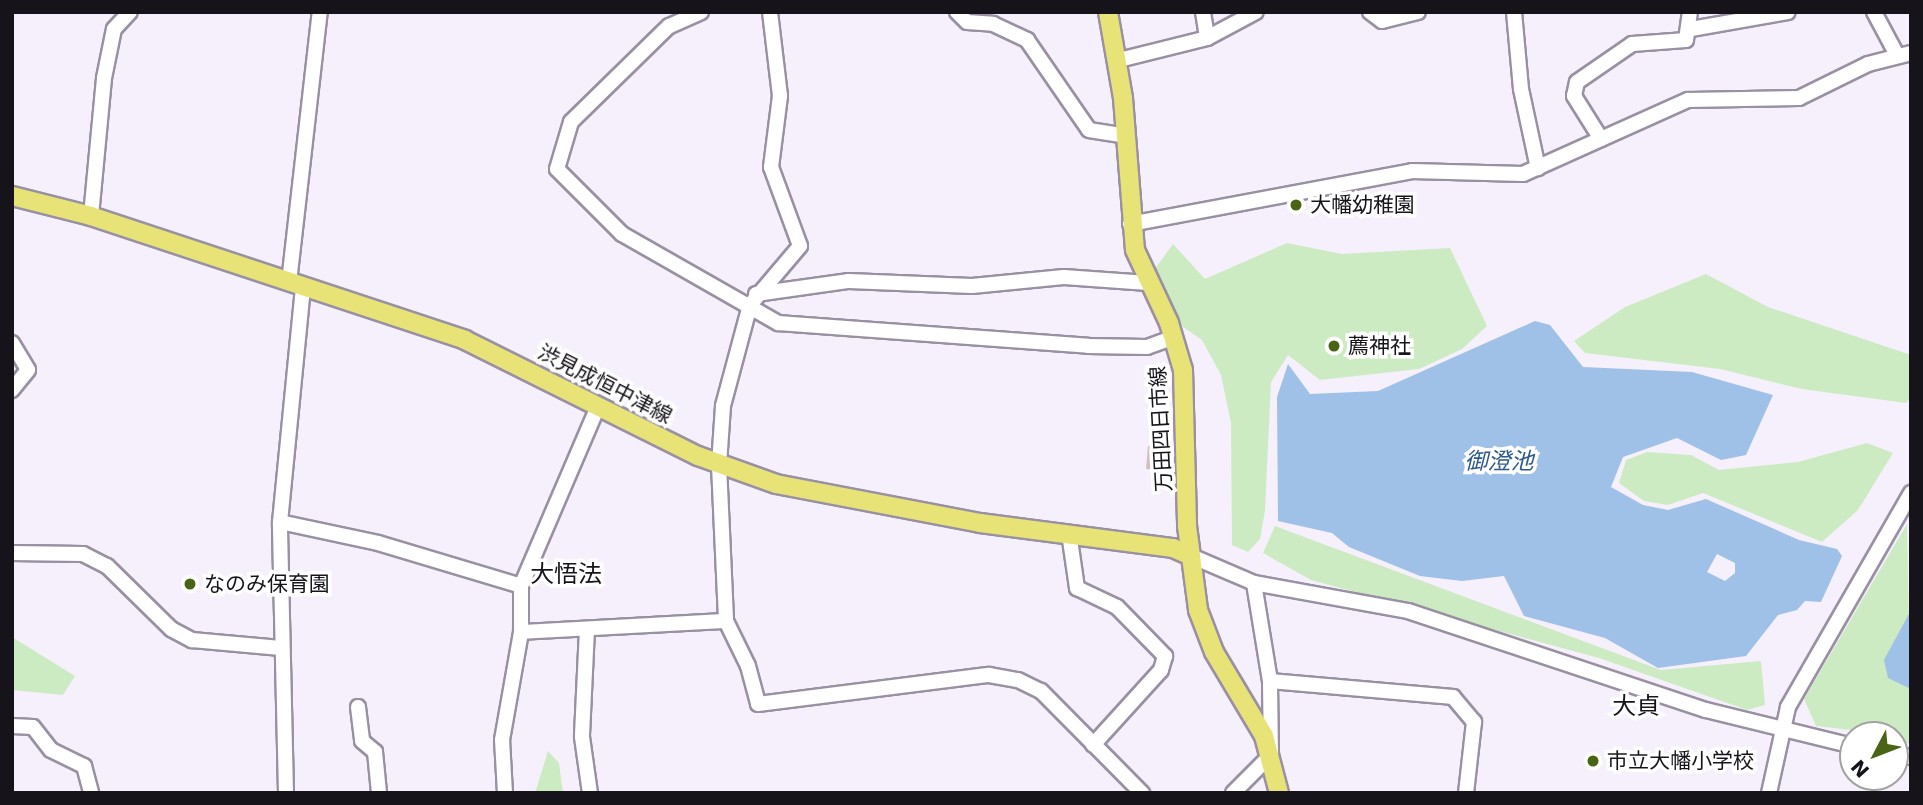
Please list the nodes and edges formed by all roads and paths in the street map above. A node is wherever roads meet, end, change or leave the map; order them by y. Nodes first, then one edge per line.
1 (130, 12) edge
2 (320, 12) edge
3 (701, 12) edge
4 (770, 12) edge
5 (957, 12) edge
6 (1108, 12) edge
7 (1203, 12) edge
8 (1256, 12) edge
9 (1370, 12) edge
10 (1418, 12) edge
11 (1514, 12) edge
12 (1690, 12) edge
13 (1788, 12) edge
14 (1874, 12) edge
15 (1690, 29) junction
16 (1207, 38) junction
17 (1904, 54) edge
18 (1119, 60) junction
19 (1126, 136) junction
20 (1601, 139) junction
21 (1538, 168) junction
22 (12, 196) edge
23 (91, 216) junction
24 (1130, 224) junction
25 (1148, 283) junction
26 (296, 285) junction
27 (753, 299) junction
28 (1174, 337) junction
29 (12, 344) edge
30 (12, 390) edge
31 (598, 406) junction
32 (719, 465) junction
33 (1911, 493) edge
34 (280, 522) junction
35 (1069, 534) junction
36 (12, 553) edge
37 (1191, 556) junction
38 (1254, 583) junction
39 (521, 586) junction
40 (726, 621) junction
41 (587, 629) junction
42 (521, 632) junction
43 (281, 648) junction
44 (1270, 681) junction
45 (358, 707) dead end
46 (12, 726) edge
47 (1782, 729) junction
48 (1839, 743) edge
49 (1093, 745) junction
50 (1271, 755) junction
51 (91, 793) edge
52 (286, 793) edge
53 (379, 793) edge
54 (505, 793) edge
55 (590, 793) edge
56 (1142, 793) edge
57 (1233, 793) edge
58 (1279, 793) edge
59 (1466, 793) edge
60 (1769, 793) edge

1 - 23 street
2 - 26 street
3 - 27 street
4 - 27 street
5 - 19 street
6 - 18 main road, 万田四日市線
7 - 16 street
8 - 16 street
9 - 10 street
11 - 21 street
12 - 15 street
13 - 15 street
14 - 17 street
15 - 20 street
16 - 18 street
17 - 20 street
18 - 19 main road, 万田四日市線
19 - 24 main road, 万田四日市線
20 - 21 street
21 - 24 street
22 - 23 main road, 渋見成恒中津線
23 - 26 main road, 渋見成恒中津線
24 - 25 main road, 万田四日市線
25 - 27 street
25 - 28 main road, 万田四日市線
26 - 31 main road, 渋見成恒中津線
26 - 34 street
27 - 28 street
27 - 32 street
28 - 37 main road, 万田四日市線
29 - 30 street
31 - 32 main road, 渋見成恒中津線
31 - 39 street
32 - 35 main road, 渋見成恒中津線
32 - 40 street
33 - 47 street
34 - 39 street
34 - 43 street
35 - 37 main road, 渋見成恒中津線
35 - 49 street
36 - 43 street
37 - 38 street
37 - 50 main road, 万田四日市線
38 - 44 street
38 - 47 street
39 - 42 street
40 - 41 street
40 - 49 street
41 - 42 street
41 - 55 street
42 - 54 street
43 - 52 street
44 - 50 street
44 - 59 street
45 - 53 street
46 - 51 street
47 - 48 street
47 - 60 street
49 - 56 street
50 - 57 street
50 - 58 main road, 万田四日市線

